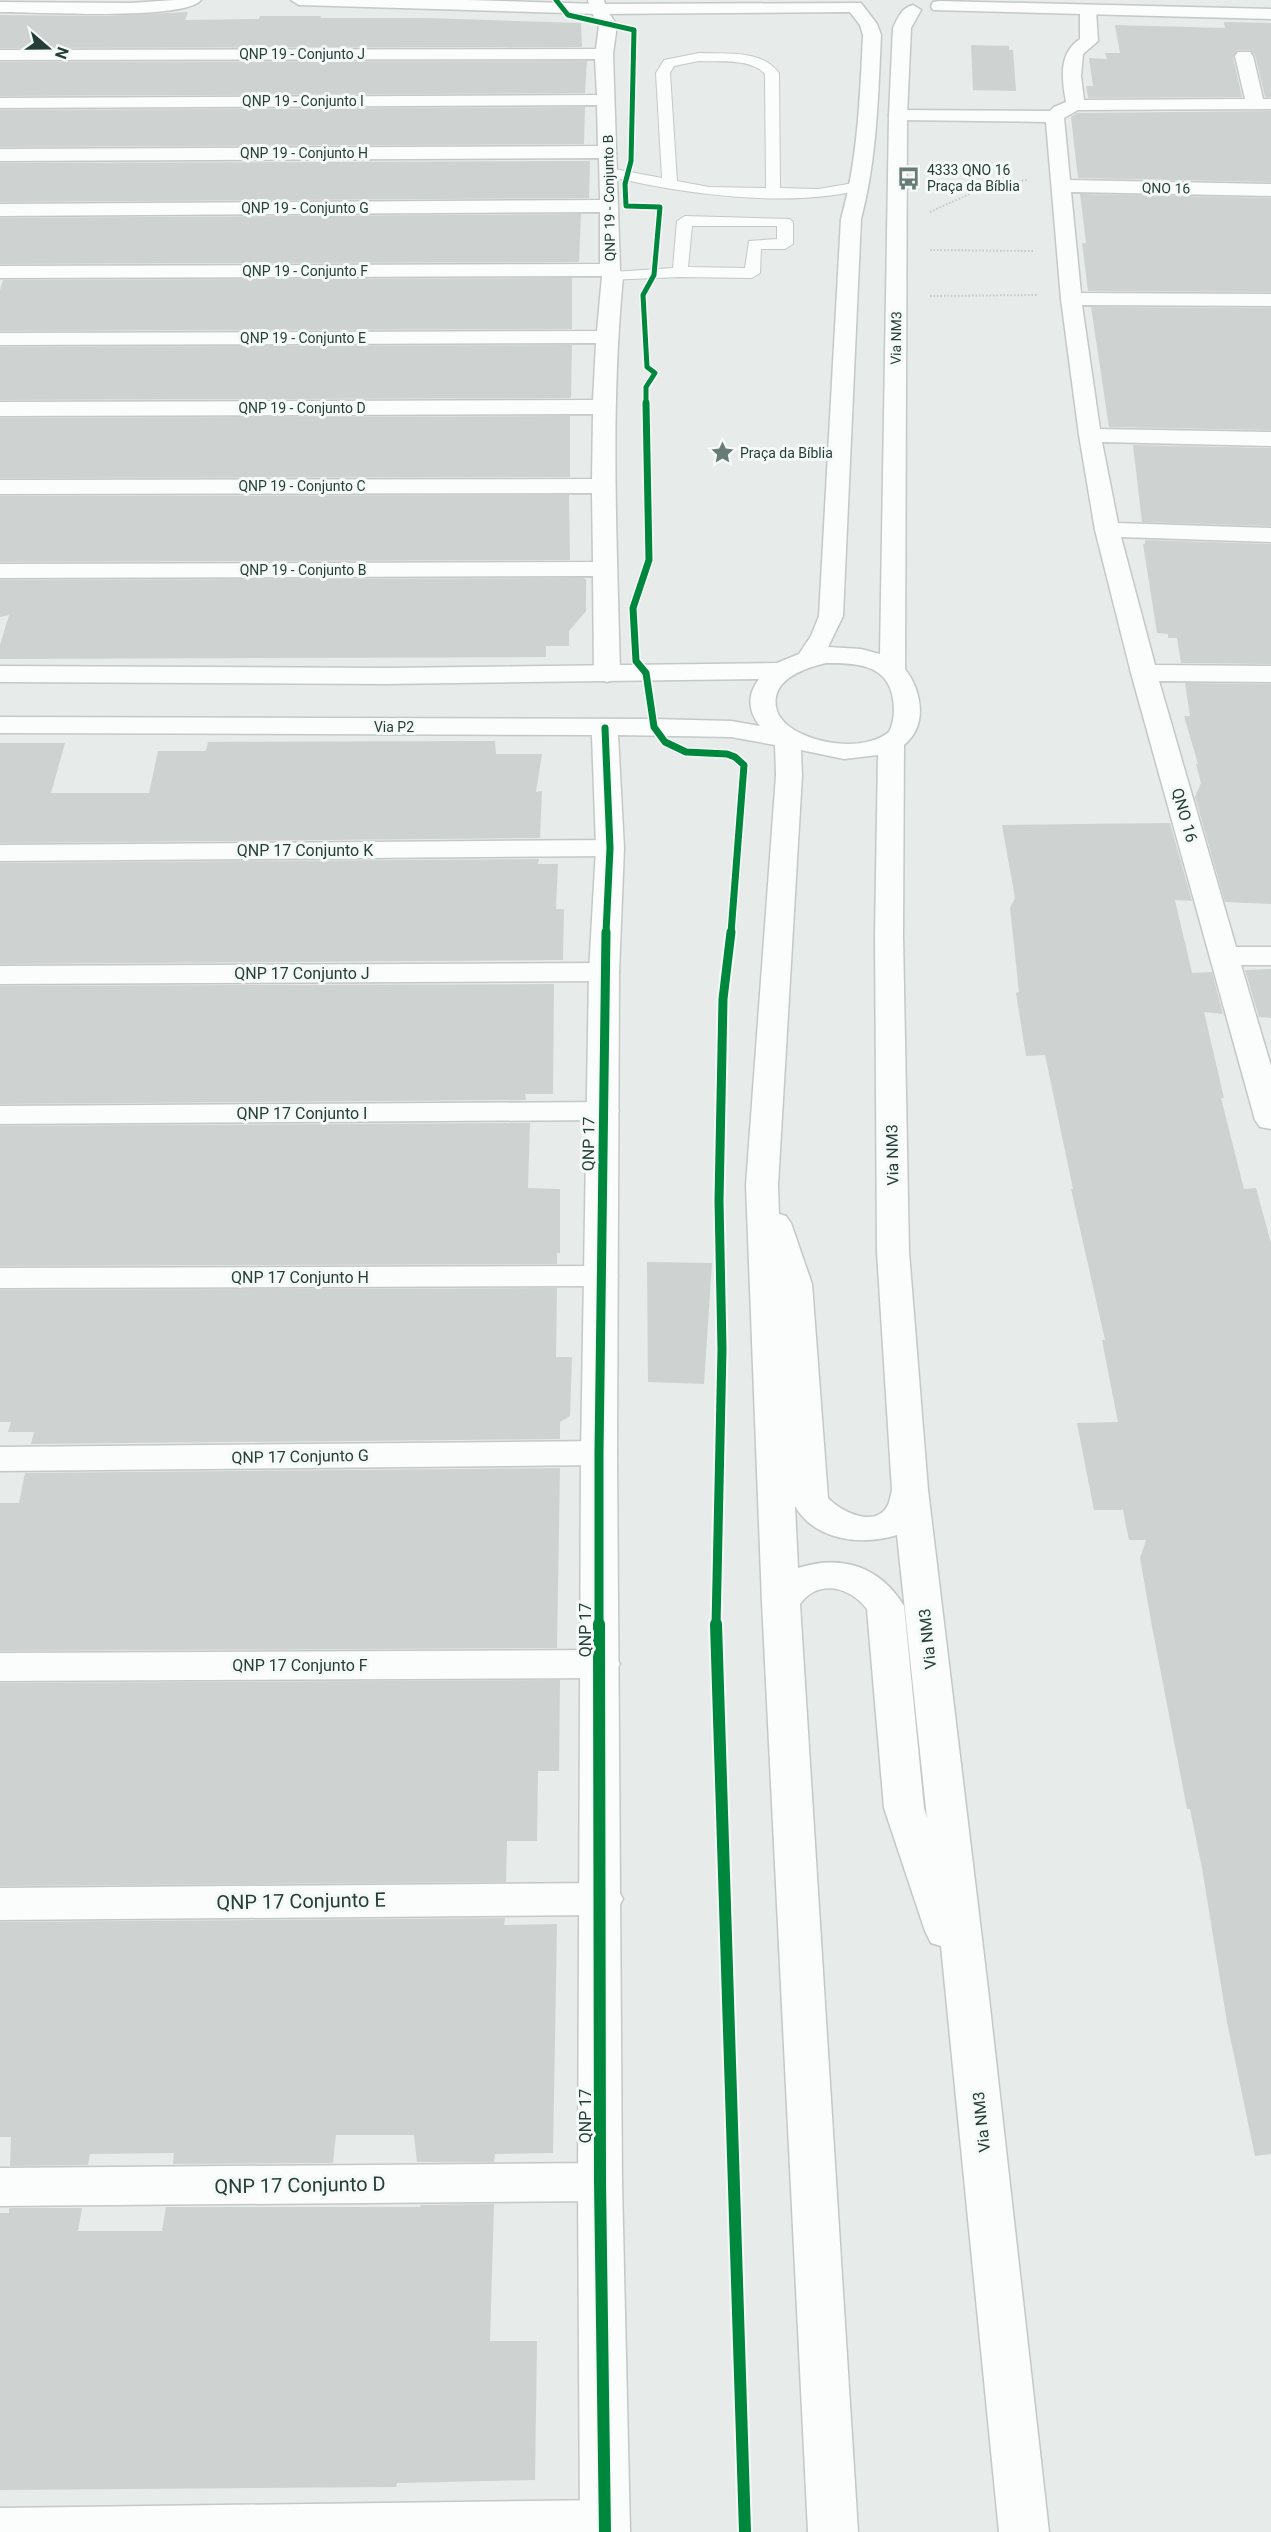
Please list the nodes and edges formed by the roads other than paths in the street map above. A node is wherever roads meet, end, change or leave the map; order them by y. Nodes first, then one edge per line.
1 (194, 0) edge
2 (299, 0) edge
3 (771, 0) edge
4 (832, 0) edge
5 (947, 3) edge
6 (597, 5) edge
7 (0, 7) edge
8 (667, 9) junction
9 (1088, 10) junction
10 (866, 14) junction
11 (1271, 14) edge
12 (604, 54) junction
13 (0, 55) edge
14 (1244, 56) dead end
15 (606, 100) junction
16 (0, 102) edge
17 (1263, 104) edge
18 (1066, 111) junction
19 (898, 115) junction
20 (0, 155) edge
21 (608, 162) junction
22 (1061, 183) junction
23 (670, 185) junction
24 (860, 186) junction
25 (1271, 190) edge
26 (773, 193) junction
27 (610, 206) junction
28 (0, 210) edge
29 (0, 272) edge
30 (680, 272) junction
31 (612, 273) junction
32 (1071, 296) junction
33 (1271, 300) edge
34 (605, 337) junction
35 (0, 339) edge
36 (604, 407) junction
37 (0, 409) edge
38 (1090, 435) junction
39 (1271, 439) edge
40 (605, 486) junction
41 (0, 487) edge
42 (1107, 530) junction
43 (1271, 535) edge
44 (606, 569) junction
45 (0, 571) edge
46 (810, 657) junction
47 (892, 669) junction
48 (780, 671) junction
49 (1144, 673) junction
50 (0, 674) edge
51 (607, 674) junction
52 (1271, 674) edge
53 (0, 725) edge
54 (605, 728) junction
55 (788, 739) junction
56 (891, 743) junction
57 (610, 848) junction
58 (0, 853) edge
59 (1226, 956) junction
60 (1271, 956) edge
61 (604, 972) junction
62 (0, 975) edge
63 (603, 1111) junction
64 (0, 1115) edge
65 (1271, 1120) edge
66 (762, 1185) junction
67 (601, 1276) junction
68 (0, 1278) edge
69 (599, 1453) junction
70 (0, 1459) edge
71 (910, 1490) junction
72 (781, 1602) junction
73 (601, 1664) junction
74 (0, 1666) edge
75 (602, 1899) junction
76 (0, 1904) edge
77 (967, 1989) junction
78 (600, 2182) junction
79 (0, 2187) edge
80 (605, 2528) edge
81 (0, 2531) edge
82 (833, 2532) edge
83 (1024, 2532) edge

1 - 7 street
2 - 6 street
3 - 8 street
4 - 10 street
5 - 9 street
5 - 19 street, Via NM3
6 - 8 street
6 - 12 street, QNP 19 - Conjunto B
8 - 10 street
9 - 11 street
9 - 18 street, QNO 16
10 - 24 street
12 - 13 street, QNP 19 - Conjunto J
12 - 15 street, QNP 19 - Conjunto B
14 - 17 street
15 - 16 street, QNP 19 - Conjunto I
15 - 21 street, QNP 19 - Conjunto B
17 - 18 street
18 - 19 street
18 - 22 street, QNO 16
19 - 47 street, Via NM3
20 - 21 street, QNP 19 - Conjunto H
21 - 23 lane
21 - 27 street, QNP 19 - Conjunto B
22 - 25 street, QNO 16
22 - 32 street, QNO 16
23 - 26 lane
23 - 26 lane
24 - 26 lane
24 - 46 street
27 - 28 street, QNP 19 - Conjunto G
27 - 31 street, QNP 19 - Conjunto B
29 - 31 street, QNP 19 - Conjunto F
30 - 30 lane
30 - 31 lane
31 - 34 street, QNP 19 - Conjunto B
32 - 33 street
32 - 38 street, QNO 16
34 - 35 street, QNP 19 - Conjunto E
34 - 36 street, QNP 19 - Conjunto B
36 - 37 street, QNP 19 - Conjunto D
36 - 40 street, QNP 19 - Conjunto B
38 - 39 street
38 - 42 street, QNO 16
40 - 41 street, QNP 19 - Conjunto C
40 - 44 street, QNP 19 - Conjunto B
42 - 43 street
42 - 49 street, QNO 16
44 - 45 street, QNP 19 - Conjunto B
44 - 51 street, QNP 19 - Conjunto B
46 - 47 street
46 - 48 street
47 - 56 street
48 - 51 street
48 - 55 street
49 - 52 street
49 - 59 street, QNO 16
50 - 51 street
53 - 54 street, Via P2
54 - 55 street, Via P2
54 - 57 street, QNP 17
55 - 56 street
55 - 66 street
56 - 71 street, Via NM3
57 - 58 street, QNP 17 Conjunto K
57 - 61 street, QNP 17
59 - 60 street
59 - 65 street, QNO 16
61 - 62 street, QNP 17 Conjunto J
61 - 63 street, QNP 17
63 - 64 street, QNP 17 Conjunto I
63 - 67 street, QNP 17
66 - 71 street
66 - 72 street
67 - 68 street, QNP 17 Conjunto H
67 - 69 street, QNP 17
69 - 70 street, QNP 17 Conjunto G
69 - 73 street, QNP 17
71 - 77 street, Via NM3
72 - 77 street
72 - 82 street
73 - 74 street, QNP 17 Conjunto F
73 - 75 street, QNP 17
75 - 76 street, QNP 17 Conjunto E
75 - 78 street, QNP 17
77 - 83 street, Via NM3
78 - 79 street, QNP 17 Conjunto D
78 - 80 street, QNP 17
80 - 81 street

